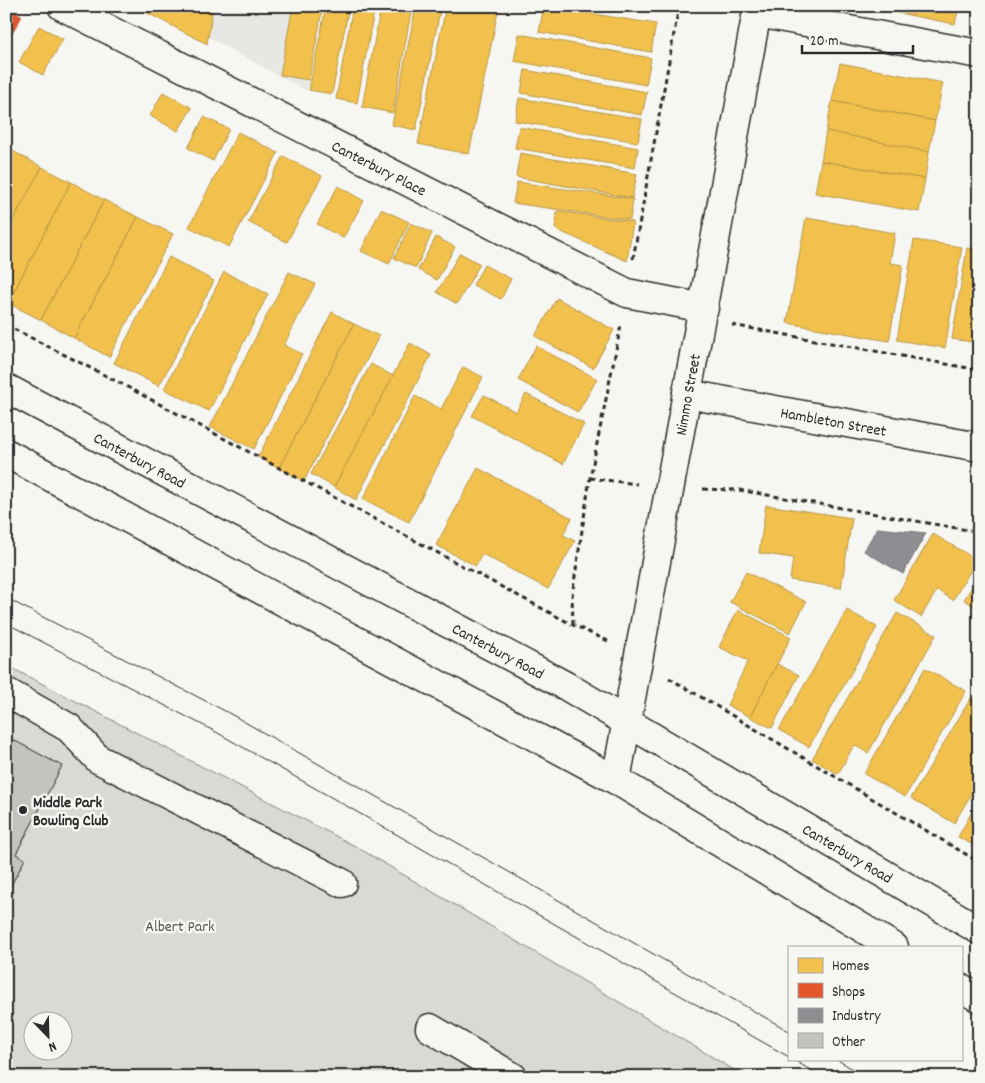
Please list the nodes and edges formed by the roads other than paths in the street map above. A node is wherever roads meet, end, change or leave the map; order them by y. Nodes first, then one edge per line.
1 (62, 6) edge
2 (758, 10) edge
3 (979, 54) edge
4 (702, 315) junction
5 (6, 388) edge
6 (687, 394) junction
7 (979, 447) edge
8 (6, 453) edge
9 (6, 692) edge
10 (626, 721) junction
11 (616, 780) junction
12 (342, 883) dead end
13 (979, 930) edge
14 (892, 946) edge
15 (962, 989) edge
16 (979, 998) edge
17 (430, 1028) dead end
18 (513, 1077) edge

1 - 4 main road, Canterbury Place
2 - 3 main road
2 - 4 main road, Nimmo Street
4 - 6 main road, Nimmo Street
5 - 10 main road, Canterbury Road
6 - 7 main road, Hambleton Street
6 - 10 main road, Nimmo Street
8 - 11 main road
9 - 12 main road
10 - 11 main road, Nimmo Street
10 - 13 main road, Canterbury Road
11 - 14 main road
15 - 16 main road
17 - 18 main road

